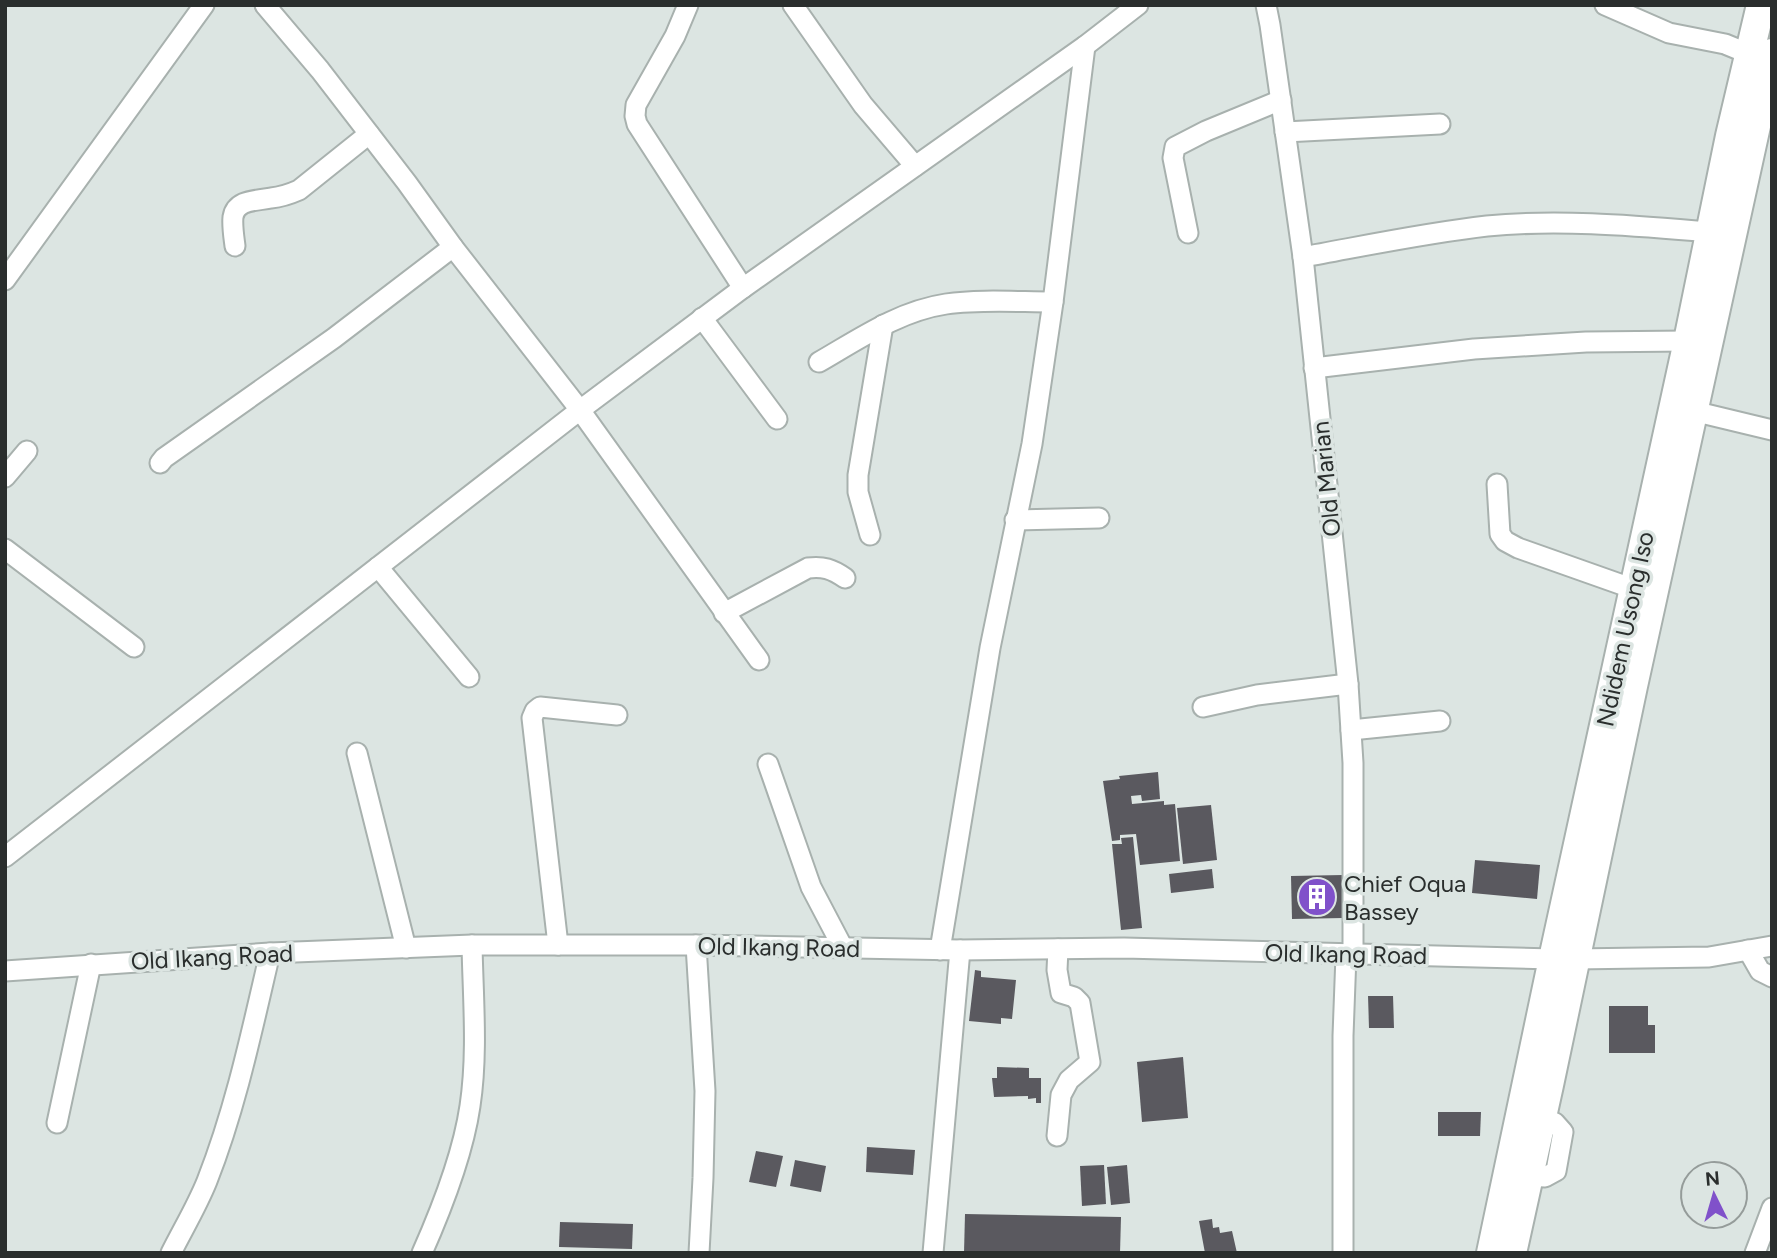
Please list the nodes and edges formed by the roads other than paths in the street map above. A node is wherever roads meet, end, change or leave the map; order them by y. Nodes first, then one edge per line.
1 (204, 5) edge
2 (265, 5) edge
3 (688, 5) edge
4 (793, 5) edge
5 (1138, 5) edge
6 (1266, 5) edge
7 (1605, 5) edge
8 (1761, 5) edge
9 (1085, 46) junction
10 (1762, 68) edge
11 (1281, 100) junction
12 (1440, 124) dead end
13 (1285, 132) junction
14 (369, 134) junction
15 (915, 166) junction
16 (1710, 232) junction
17 (1188, 233) dead end
18 (235, 246) dead end
19 (453, 247) junction
20 (1303, 257) junction
21 (5, 279) edge
22 (743, 288) junction
23 (1053, 302) junction
24 (702, 318) junction
25 (883, 325) junction
26 (1688, 341) junction
27 (820, 362) dead end
28 (1314, 368) junction
29 (580, 410) junction
30 (1693, 411) junction
31 (777, 419) dead end
32 (1772, 430) edge
33 (27, 451) dead end
34 (160, 463) dead end
35 (5, 478) edge
36 (1497, 484) dead end
37 (1099, 518) dead end
38 (1015, 520) junction
39 (870, 535) dead end
40 (5, 549) edge
41 (378, 567) junction
42 (845, 578) dead end
43 (1634, 589) junction
44 (724, 613) junction
45 (134, 647) dead end
46 (759, 660) dead end
47 (470, 677) dead end
48 (1348, 684) junction
49 (1203, 707) dead end
50 (617, 715) dead end
51 (1440, 721) dead end
52 (1351, 730) junction
53 (357, 753) dead end
54 (768, 764) dead end
55 (5, 857) edge
56 (472, 945) junction
57 (558, 945) junction
58 (695, 945) junction
59 (1772, 946) edge
60 (406, 948) junction
61 (843, 948) junction
62 (1058, 949) junction
63 (940, 950) junction
64 (960, 950) junction
65 (1748, 950) junction
66 (270, 953) junction
67 (1349, 955) junction
68 (1564, 959) junction
69 (91, 964) junction
70 (5, 971) edge
71 (1772, 977) edge
72 (57, 1123) dead end
73 (1057, 1136) dead end
74 (1772, 1208) edge
75 (171, 1253) edge
76 (422, 1253) edge
77 (699, 1253) edge
78 (933, 1253) edge
79 (1343, 1253) edge
80 (1491, 1253) edge
81 (1511, 1253) edge
82 (1755, 1253) edge

1 - 21 street
2 - 14 street
3 - 22 street
4 - 15 street
5 - 9 street
6 - 11 street, Old Marian
7 - 10 street
8 - 10 highway, Ndidem Usong Iso
9 - 15 street
9 - 23 street
10 - 16 highway, Ndidem Usong Iso
10 - 30 highway, Ndidem Usong Iso
11 - 13 street, Old Marian
11 - 17 street
12 - 13 street
13 - 20 street, Old Marian
14 - 18 street
14 - 19 street
15 - 22 street
16 - 20 street
16 - 26 highway, Ndidem Usong Iso
19 - 29 street
19 - 34 street
20 - 28 street, Old Marian
22 - 24 street
23 - 25 street
23 - 38 street
24 - 29 street
24 - 31 street
25 - 27 street
25 - 39 street
26 - 28 street
26 - 43 highway, Ndidem Usong Iso
28 - 48 street, Old Marian
29 - 41 street
29 - 44 street
30 - 32 street
30 - 68 highway, Ndidem Usong Iso
33 - 35 street
36 - 43 street
37 - 38 street
38 - 63 street
40 - 45 street
41 - 47 street
41 - 55 street
42 - 44 street
43 - 68 highway, Ndidem Usong Iso
44 - 46 street
48 - 49 street
48 - 52 street, Old Marian
50 - 57 street
51 - 52 street
52 - 67 street, Old Marian
53 - 60 street
54 - 61 street
56 - 57 street, Old Ikang Road
56 - 60 street, Old Ikang Road
56 - 76 street
57 - 58 street, Old Ikang Road
58 - 61 street, Old Ikang Road
58 - 77 street
59 - 65 street, Old Ikang Road
60 - 66 street, Old Ikang Road
61 - 63 street, Old Ikang Road
62 - 64 street, Old Ikang Road
62 - 67 street, Old Ikang Road
62 - 73 street
63 - 64 street, Old Ikang Road
64 - 78 street
65 - 68 street, Old Ikang Road
65 - 71 street
66 - 69 street, Old Ikang Road
66 - 75 street
67 - 68 street, Old Ikang Road
67 - 79 street, Old Marian
68 - 80 highway, Ndidem Usong Iso
68 - 81 highway, Ndidem Usong Iso
69 - 70 street, Old Ikang Road
69 - 72 street
74 - 82 street

